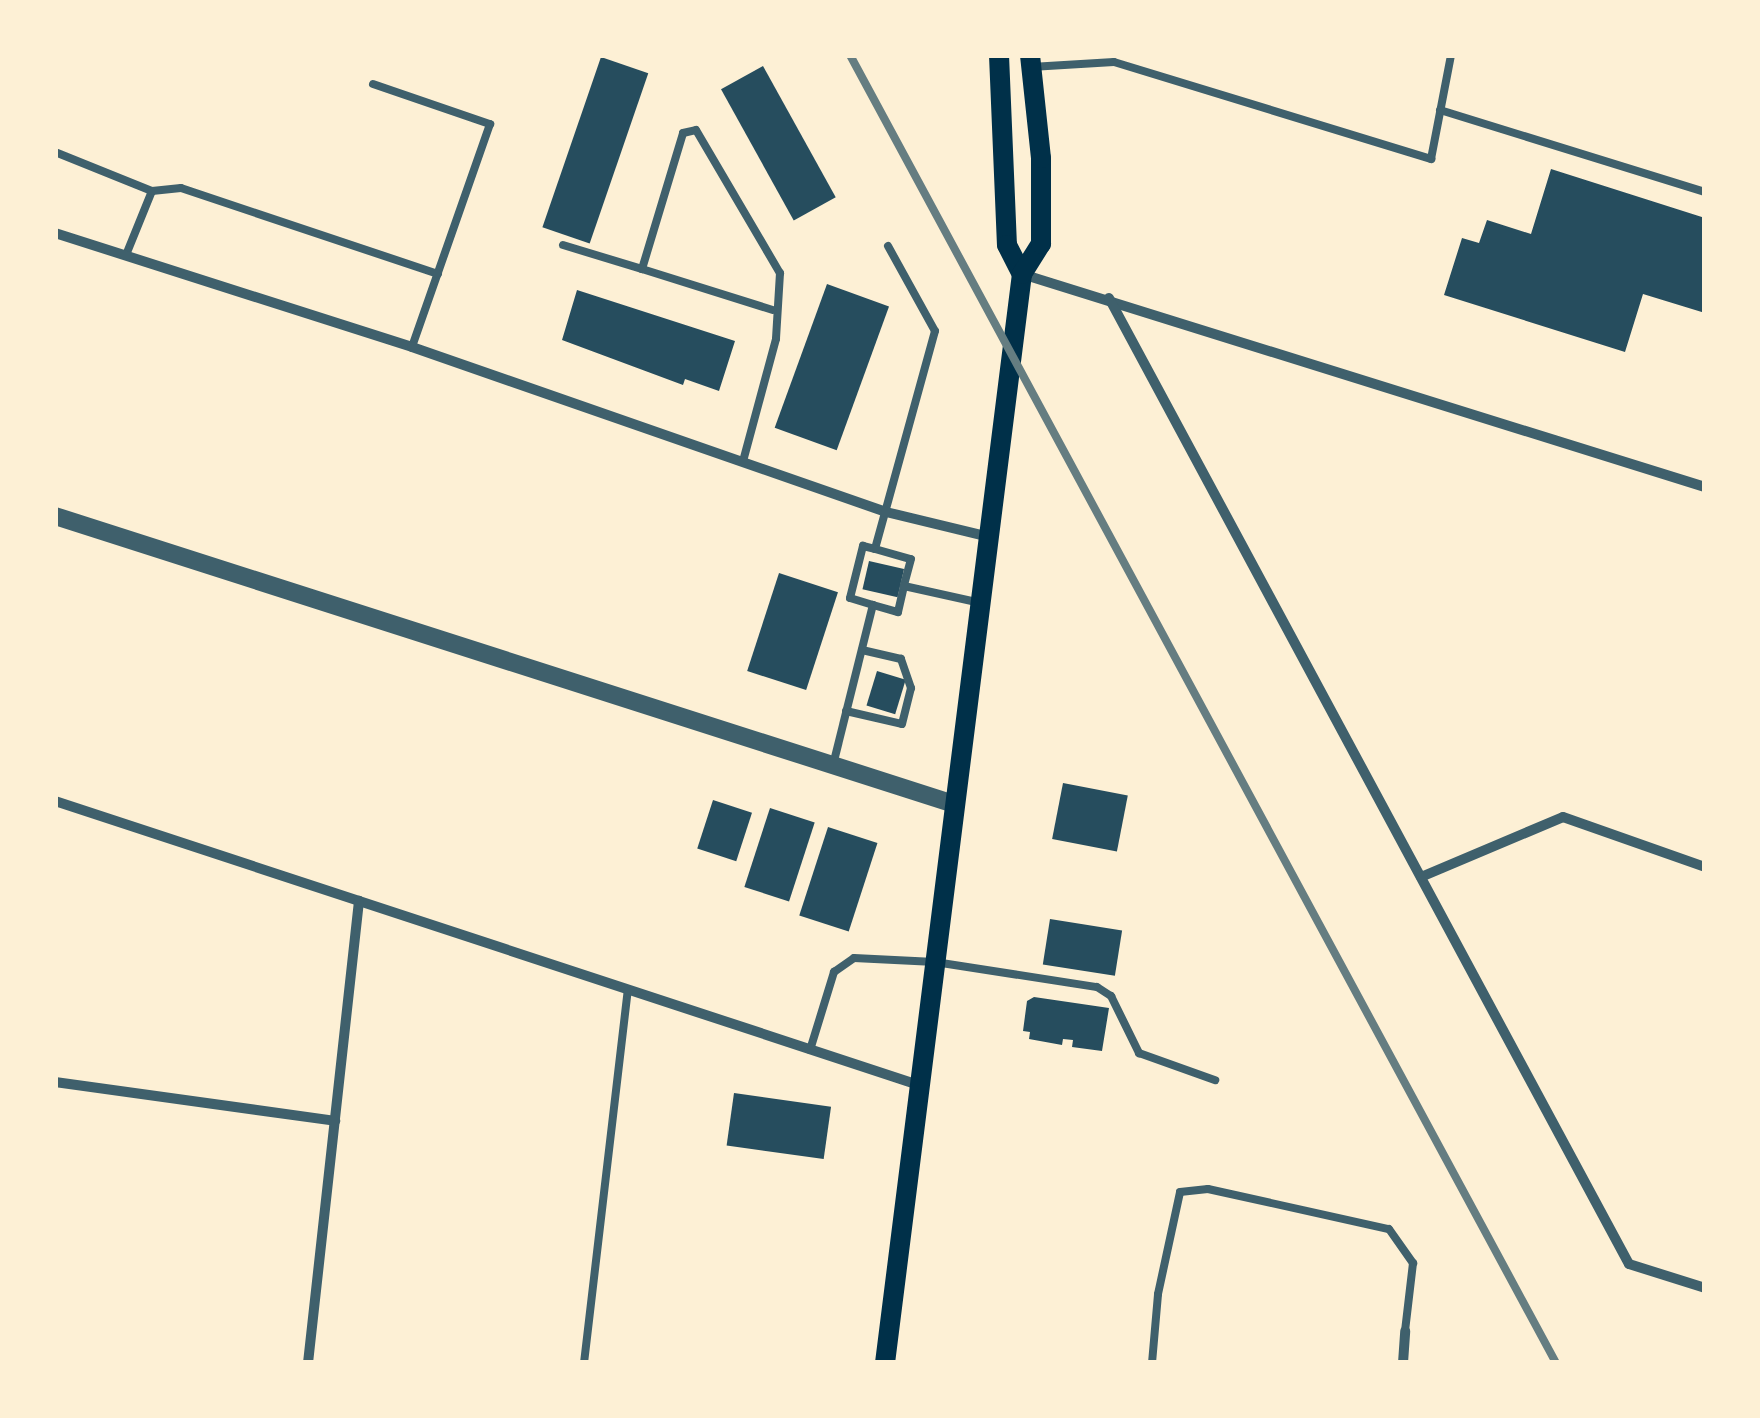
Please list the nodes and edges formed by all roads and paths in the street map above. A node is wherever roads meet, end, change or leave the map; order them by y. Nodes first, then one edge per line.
1 (999, 55) edge
2 (1451, 55) edge
3 (1116, 58) edge
4 (1031, 61) edge
5 (373, 84) dead end
6 (1440, 110) junction
7 (55, 152) edge
8 (152, 191) junction
9 (1705, 192) edge
10 (55, 232) edge
11 (563, 245) dead end
12 (888, 246) dead end
13 (126, 256) junction
14 (642, 269) junction
15 (438, 274) junction
16 (1022, 274) junction
17 (1109, 298) junction
18 (773, 310) junction
19 (412, 347) junction
20 (743, 461) junction
21 (1705, 487) edge
22 (886, 512) junction
23 (55, 516) edge
24 (989, 538) junction
25 (875, 549) junction
26 (904, 586) junction
27 (979, 602) junction
28 (873, 605) junction
29 (862, 650) junction
30 (846, 711) junction
31 (832, 765) junction
32 (55, 801) edge
33 (954, 804) junction
34 (1705, 867) edge
35 (1421, 877) junction
36 (359, 902) junction
37 (935, 962) junction
38 (628, 990) junction
39 (810, 1050) junction
40 (1214, 1080) dead end
41 (55, 1082) edge
42 (920, 1086) junction
43 (335, 1121) junction
44 (1705, 1288) edge
45 (1405, 1331) joint
46 (308, 1363) edge
47 (584, 1363) edge
48 (885, 1363) edge
49 (1152, 1363) edge
50 (1402, 1363) edge

1 - 16 main road
2 - 6 lane
3 - 4 lane
3 - 6 lane
4 - 16 main road
5 - 15 lane
6 - 9 lane
7 - 8 lane
8 - 13 lane
8 - 15 lane
10 - 13 street
11 - 14 lane
12 - 22 lane
13 - 19 street
14 - 18 lane
14 - 18 lane
15 - 19 lane
16 - 17 street
16 - 24 main road
17 - 21 street
17 - 35 street
18 - 20 lane
19 - 20 street
20 - 22 street
22 - 24 street
22 - 25 lane
23 - 31 street
24 - 27 main road
25 - 26 lane
25 - 28 lane
26 - 27 lane
26 - 28 lane
27 - 33 main road
28 - 29 lane
29 - 30 lane
29 - 30 lane
30 - 31 lane
31 - 33 street
32 - 36 street
33 - 37 main road
34 - 35 street
35 - 44 street
36 - 38 street
36 - 43 street
37 - 39 lane
37 - 40 lane
37 - 42 main road
38 - 39 street
38 - 47 lane
39 - 42 street
41 - 43 street
42 - 48 main road
43 - 46 street
45 - 49 lane
45 - 50 street

